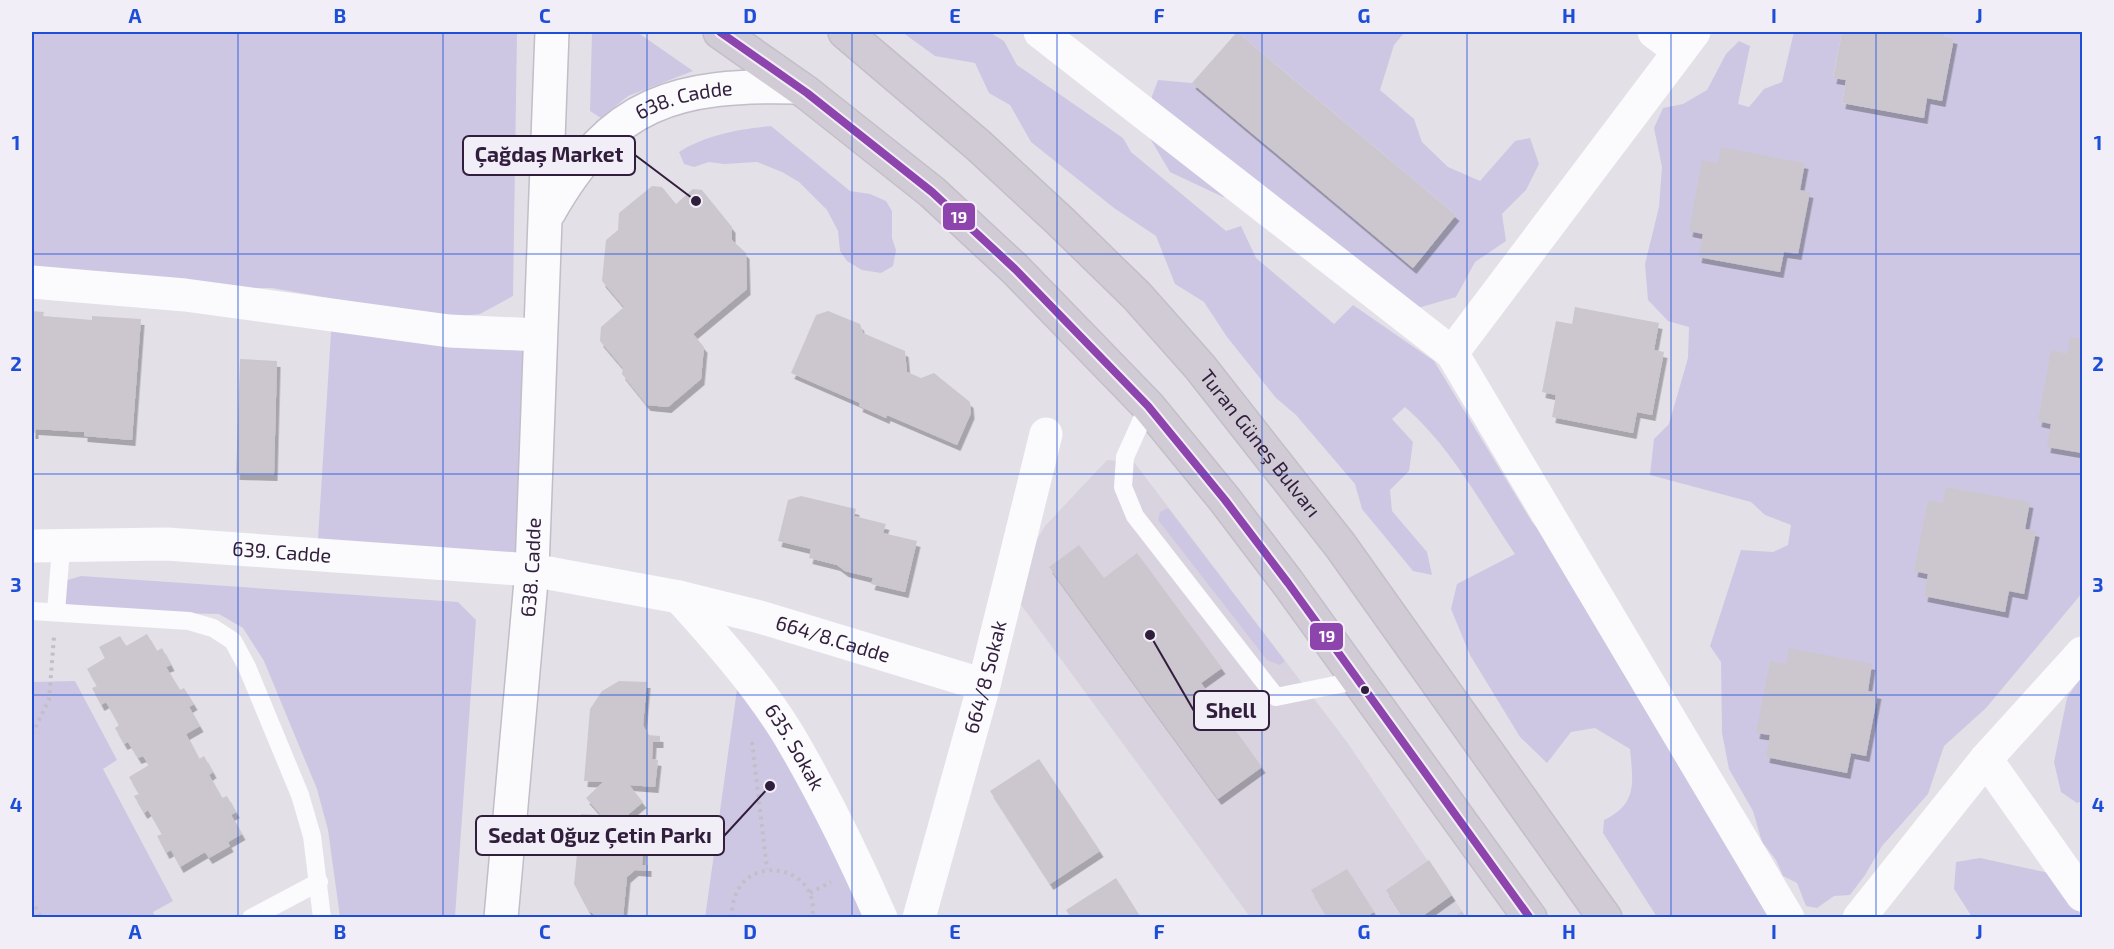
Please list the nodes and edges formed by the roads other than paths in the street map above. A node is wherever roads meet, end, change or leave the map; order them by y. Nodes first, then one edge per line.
1 (552, 32) edge
2 (720, 32) edge
3 (845, 32) edge
4 (1040, 32) edge
5 (1675, 38) edge
6 (798, 87) junction
7 (546, 216) junction
8 (32, 282) edge
9 (540, 334) junction
10 (1452, 353) junction
11 (1148, 406) junction
12 (1046, 434) dead end
13 (46, 547) edge
14 (532, 570) junction
15 (679, 597) junction
16 (32, 611) edge
17 (56, 612) junction
18 (2082, 653) edge
19 (1360, 680) junction
20 (984, 685) junction
21 (1986, 759) junction
22 (319, 882) junction
23 (2082, 895) edge
24 (251, 918) edge
25 (322, 918) edge
26 (501, 918) edge
27 (881, 918) edge
28 (919, 918) edge
29 (1530, 918) edge
30 (1605, 918) edge
31 (1788, 918) edge
32 (1859, 918) edge

1 - 7 street, 638. Cadde
2 - 6 main road
3 - 30 main road, Turan Güneş Bulvarı
4 - 10 street
5 - 10 street
6 - 7 street, 638. Cadde
6 - 11 main road
7 - 9 street, 638. Cadde
8 - 9 street
9 - 14 street, 638. Cadde
10 - 31 street
11 - 19 main road
11 - 19 lane
12 - 20 street, 664/8 Sokak
13 - 14 street, 639. Cadde
13 - 17 lane
14 - 15 street, 639. Cadde
14 - 26 street, 638. Cadde
15 - 20 street, 664/8.Cadde
15 - 27 street, 635. Sokak
16 - 17 lane
17 - 22 lane
18 - 21 street
19 - 29 main road
20 - 28 street, 664/8 Sokak
21 - 23 street
21 - 32 street
22 - 24 lane
22 - 25 lane

